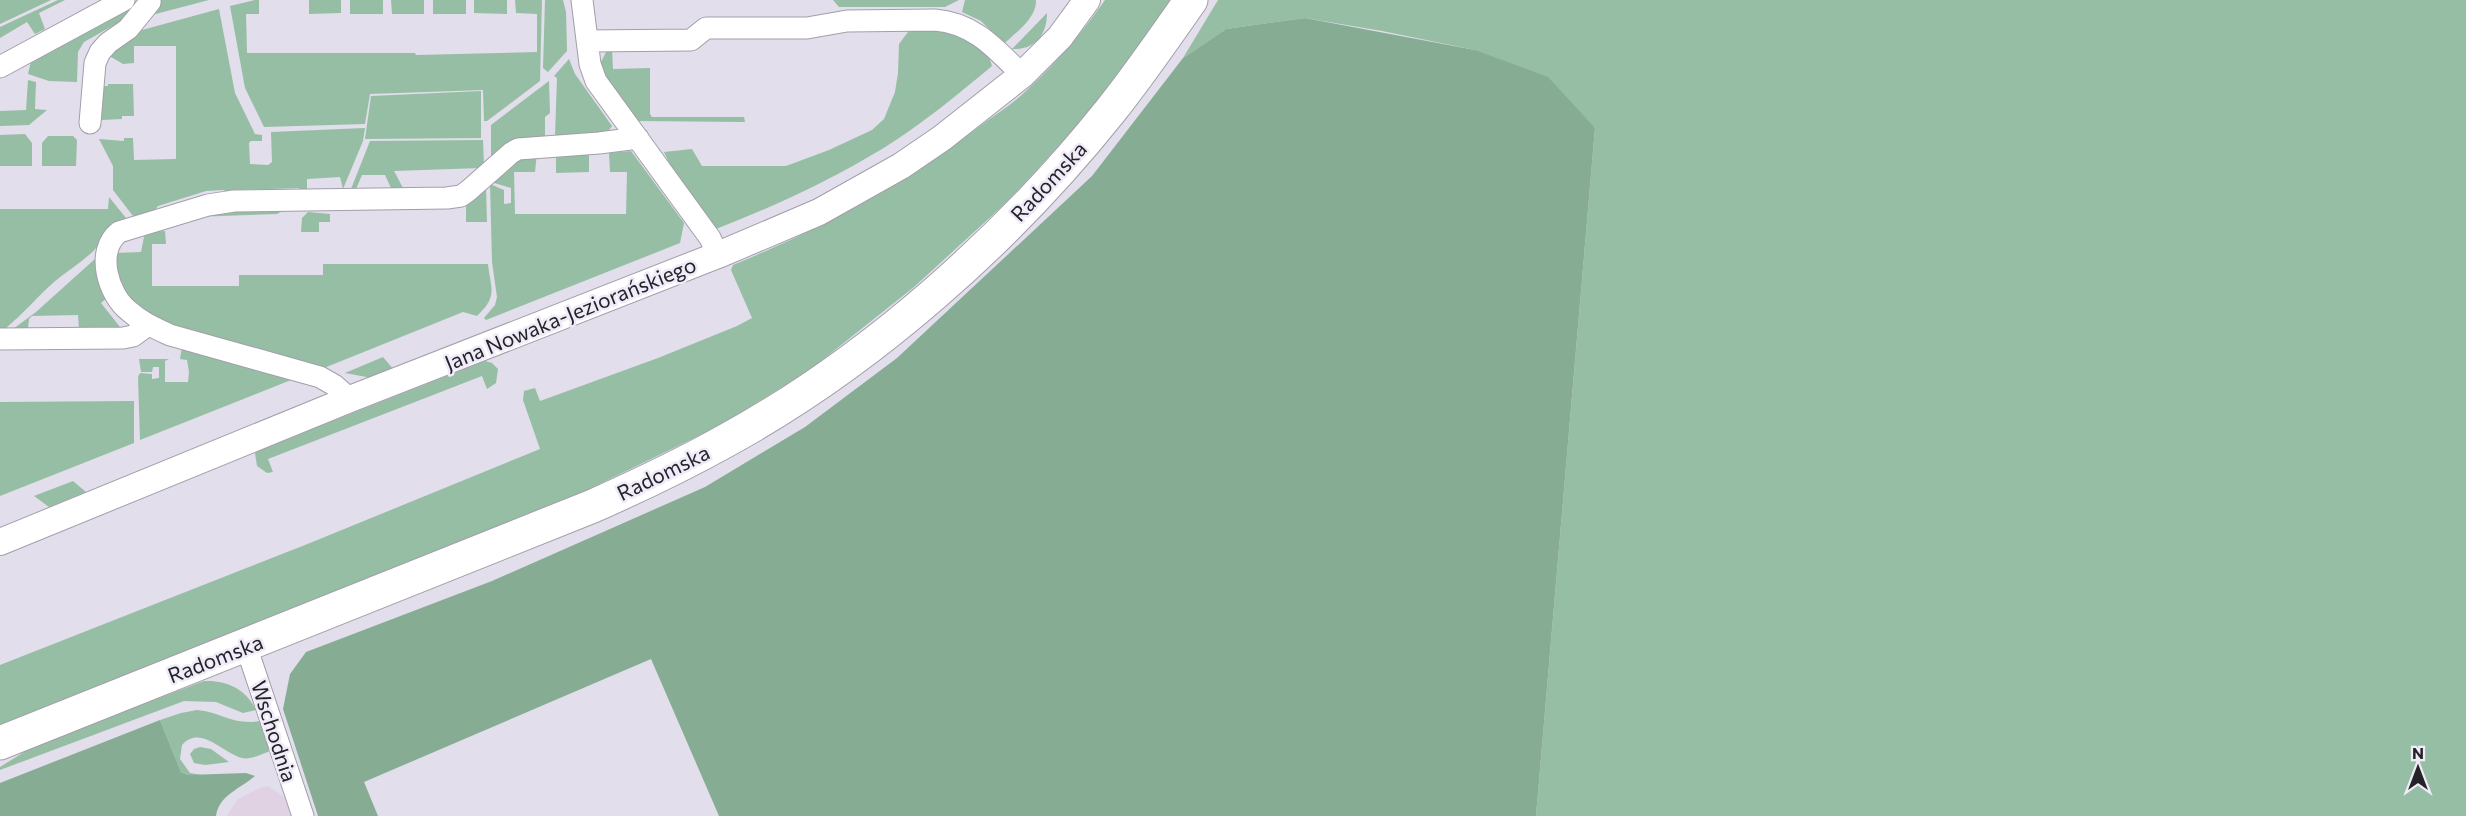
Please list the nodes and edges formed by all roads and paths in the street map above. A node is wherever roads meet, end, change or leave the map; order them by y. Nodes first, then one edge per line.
1 (124, 0) edge
2 (148, 0) edge
3 (582, 0) edge
4 (1087, 0) edge
5 (1191, 0) edge
6 (587, 41) junction
7 (0, 67) edge
8 (1022, 75) junction
9 (90, 123) dead end
10 (638, 138) junction
11 (718, 255) junction
12 (148, 325) junction
13 (0, 339) edge
14 (350, 399) junction
15 (0, 542) edge
16 (246, 646) junction
17 (0, 742) edge
18 (303, 816) edge

1 - 7 street
2 - 9 street
3 - 6 street
4 - 8 street, Jana Nowaka-Jeziorańskiego
5 - 16 main road, Radomska
6 - 8 street
6 - 10 street
8 - 11 street, Jana Nowaka-Jeziorańskiego
10 - 11 street
10 - 12 street
11 - 14 street, Jana Nowaka-Jeziorańskiego
12 - 13 street
12 - 14 street
14 - 15 street, Jana Nowaka-Jeziorańskiego
16 - 17 main road, Radomska
16 - 18 street, Wschodnia

